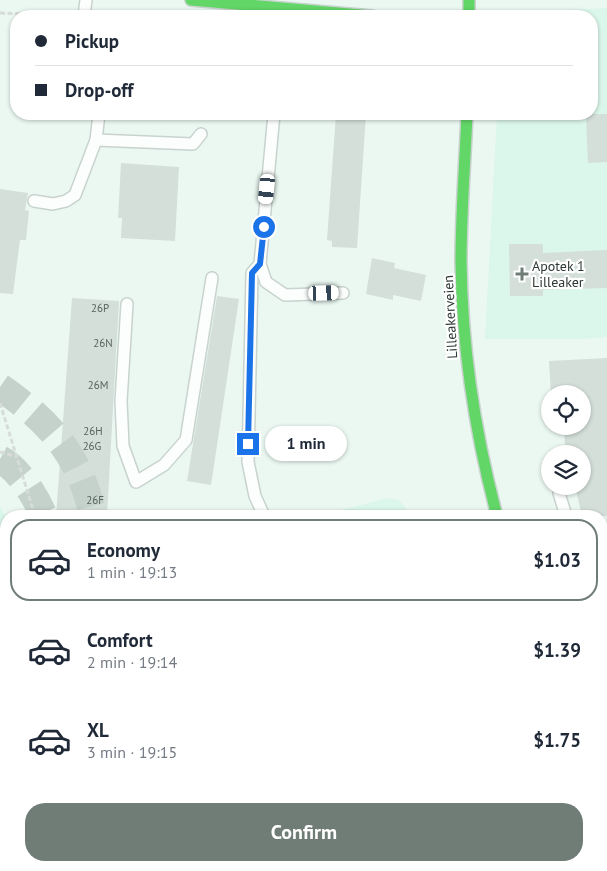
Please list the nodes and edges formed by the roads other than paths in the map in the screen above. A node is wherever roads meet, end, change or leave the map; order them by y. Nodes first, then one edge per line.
1 (191, 0) edge
2 (268, 10) edge
3 (98, 120) edge
4 (273, 120) edge
5 (467, 120) edge
6 (201, 134) dead end
7 (96, 140) junction
8 (34, 201) dead end
9 (260, 264) junction
10 (212, 278) dead end
11 (343, 292) dead end
12 (127, 304) dead end
13 (560, 495) edge
14 (261, 510) edge
15 (495, 510) edge
16 (564, 510) edge

1 - 2 main road
3 - 7 lane
4 - 9 lane
5 - 15 main road, Lilleakerveien
6 - 7 lane
7 - 8 lane
9 - 11 lane
9 - 14 lane
10 - 12 lane
13 - 16 lane

